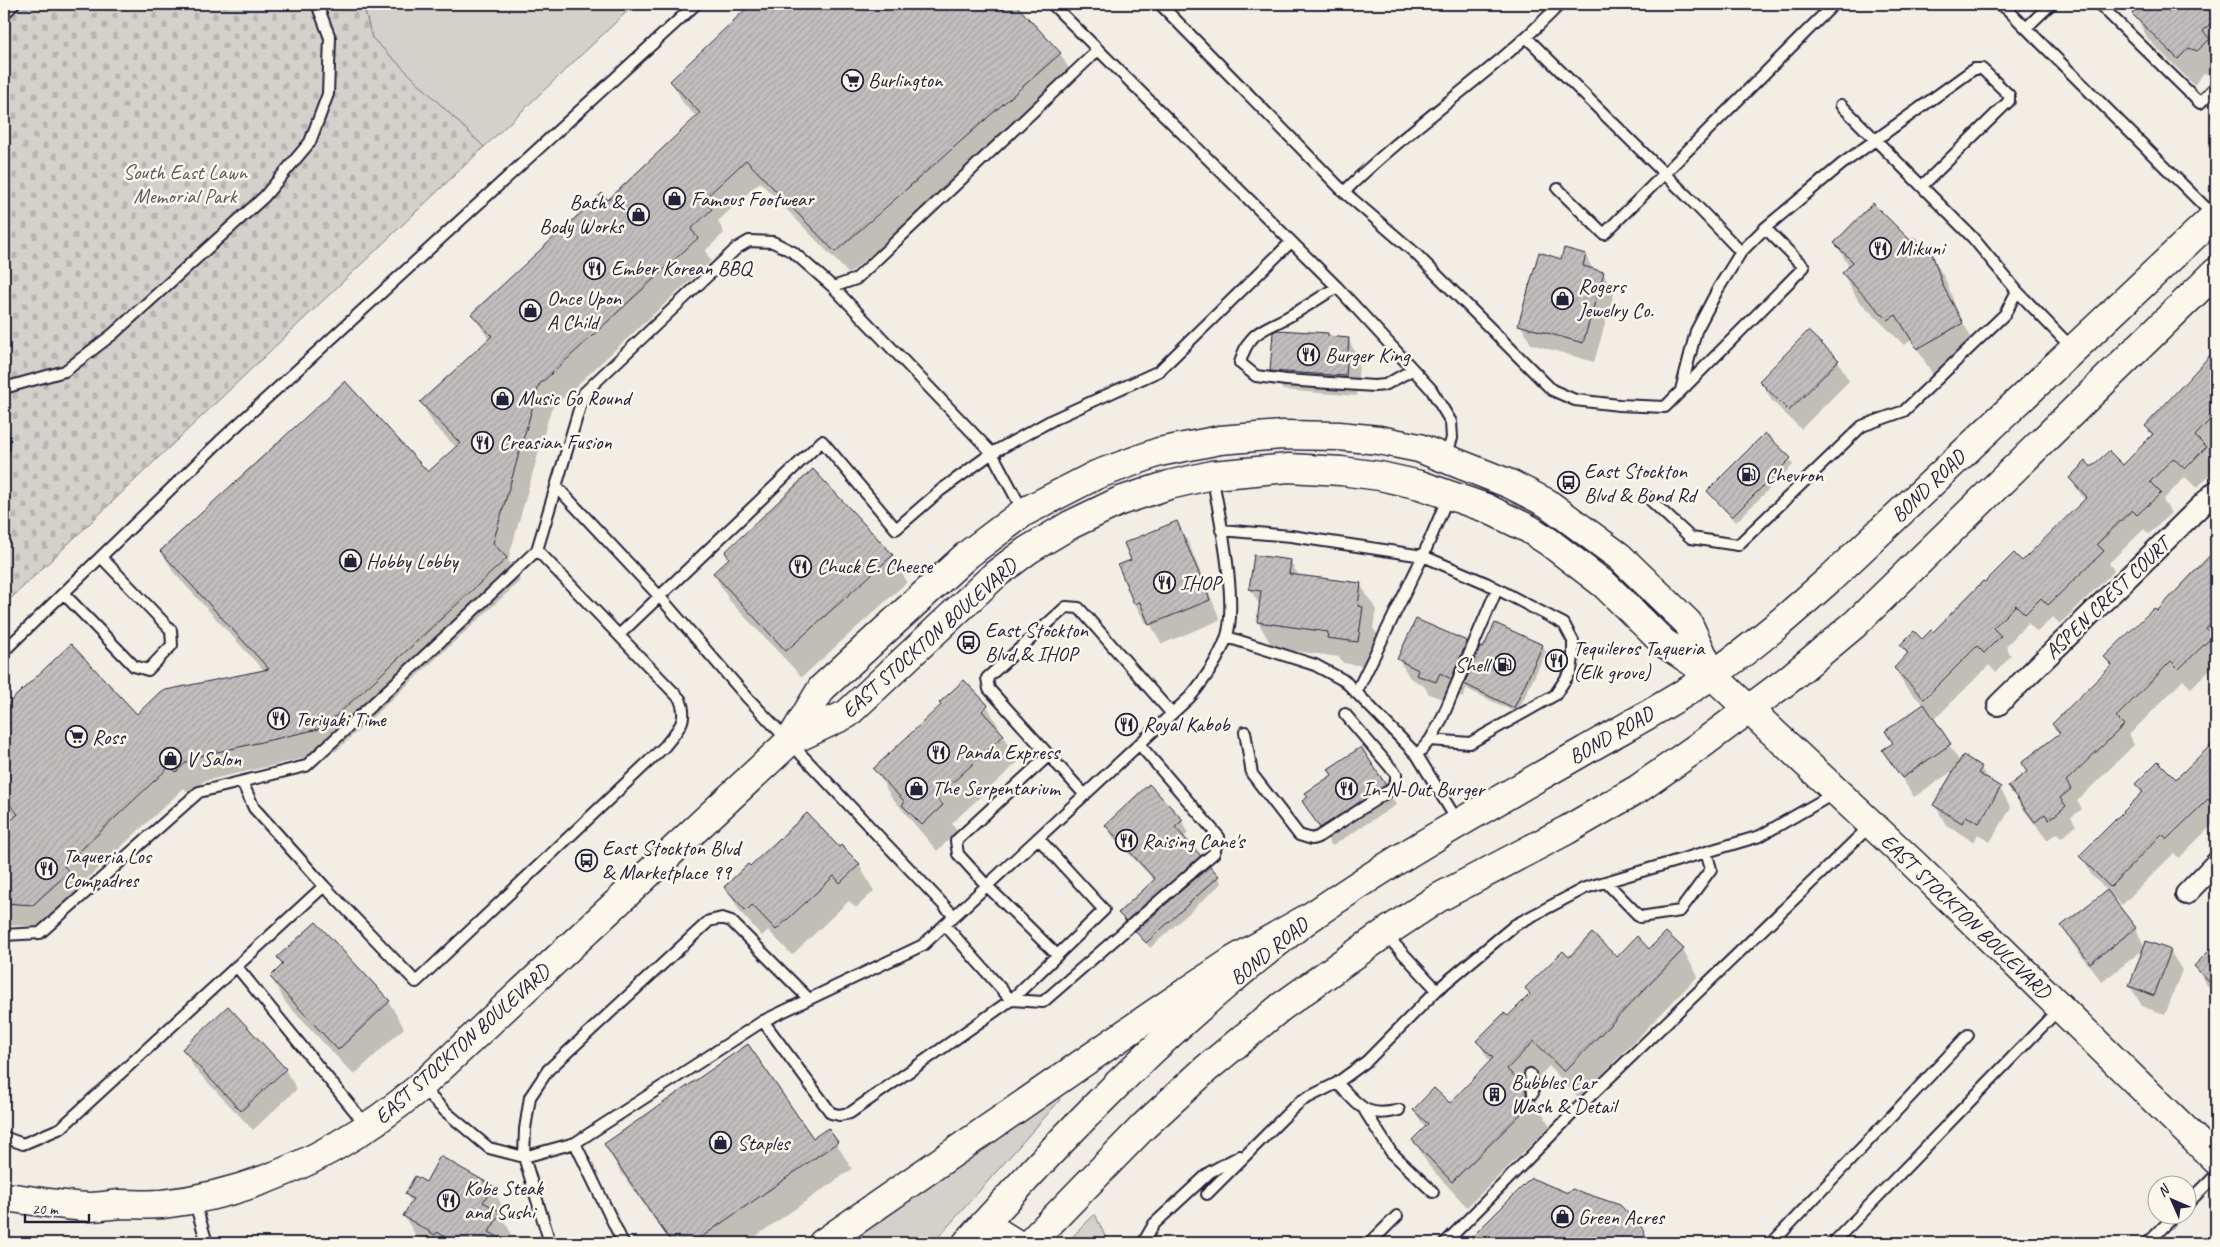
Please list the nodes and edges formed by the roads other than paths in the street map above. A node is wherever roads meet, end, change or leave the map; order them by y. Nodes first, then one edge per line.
1 (14, 4) edge
2 (317, 4) edge
3 (696, 4) edge
4 (1052, 4) edge
5 (1160, 4) edge
6 (1560, 4) edge
7 (1834, 4) edge
8 (1998, 4) edge
9 (2051, 4) edge
10 (2099, 4) edge
11 (4, 14) edge
12 (2026, 28) junction
13 (1527, 38) junction
14 (1098, 50) junction
15 (2216, 86) edge
16 (1841, 105) dead end
17 (1877, 141) junction
18 (1664, 174) junction
19 (1922, 186) junction
20 (1558, 189) dead end
21 (1344, 192) junction
22 (2216, 216) edge
23 (1765, 228) junction
24 (1291, 242) junction
25 (1741, 252) junction
26 (2216, 272) edge
27 (833, 287) junction
28 (1336, 287) junction
29 (2017, 291) junction
30 (2072, 349) junction
31 (1412, 370) junction
32 (4, 388) edge
33 (1681, 391) junction
34 (4, 439) edge
35 (1383, 441) junction
36 (4, 447) edge
37 (992, 453) junction
38 (1446, 458) junction
39 (1212, 475) junction
40 (556, 486) junction
41 (2216, 491) edge
42 (1448, 494) junction
43 (1646, 496) dead end
44 (1024, 512) junction
45 (1221, 530) junction
46 (537, 550) junction
47 (1422, 556) junction
48 (102, 558) junction
49 (1497, 589) junction
50 (64, 594) junction
51 (660, 597) junction
52 (619, 635) junction
53 (1227, 637) junction
54 (4, 651) edge
55 (1712, 675) junction
56 (1356, 693) junction
57 (1998, 705) dead end
58 (1748, 709) junction
59 (1172, 714) junction
60 (1345, 714) dead end
61 (1245, 732) dead end
62 (1430, 740) junction
63 (790, 741) junction
64 (1139, 744) junction
65 (1049, 755) junction
66 (1417, 755) junction
67 (242, 782) junction
68 (1837, 791) junction
69 (1085, 795) junction
70 (1458, 823) junction
71 (1872, 824) junction
72 (1038, 838) junction
73 (1706, 852) junction
74 (2216, 863) edge
75 (1606, 882) junction
76 (324, 886) junction
77 (987, 886) junction
78 (2186, 894) dead end
79 (1315, 914) junction
80 (954, 916) junction
81 (945, 925) junction
82 (1385, 933) junction
83 (4, 935) edge
84 (1058, 955) junction
85 (237, 967) junction
86 (1437, 990) junction
87 (809, 999) junction
88 (1011, 1000) junction
89 (2060, 1008) junction
90 (763, 1021) junction
91 (1968, 1035) dead end
92 (1530, 1074) dead end
93 (1336, 1083) junction
94 (420, 1087) junction
95 (1533, 1093) dead end
96 (1399, 1110) dead end
97 (1365, 1111) junction
98 (368, 1128) junction
99 (4, 1137) edge
100 (575, 1143) junction
101 (1250, 1152) junction
102 (524, 1156) junction
103 (2216, 1160) edge
104 (2216, 1175) edge
105 (1434, 1192) dead end
106 (2198, 1193) edge
107 (1207, 1194) dead end
108 (4, 1196) edge
109 (194, 1199) junction
110 (1397, 1216) dead end
111 (2166, 1224) edge
112 (976, 1234) edge
113 (207, 1243) edge
114 (550, 1243) edge
115 (623, 1243) edge
116 (823, 1243) edge
117 (1015, 1243) edge
118 (1030, 1243) edge
119 (1142, 1243) edge
120 (1370, 1243) edge
121 (1444, 1243) edge
122 (1772, 1243) edge
123 (1834, 1243) edge
124 (2148, 1243) edge

1 - 11 lane
2 - 32 lane
3 - 48 lane
4 - 14 lane
5 - 21 lane
6 - 13 lane
7 - 18 lane
8 - 12 lane
9 - 12 lane
10 - 15 lane
12 - 22 lane
13 - 18 lane
13 - 21 lane
14 - 24 lane
14 - 27 lane
16 - 17 lane
17 - 19 lane
17 - 19 lane
17 - 23 lane
18 - 20 lane
18 - 25 lane
19 - 29 lane
21 - 33 lane
22 - 30 main road, BOND ROAD
23 - 25 lane
23 - 33 lane
24 - 28 lane
24 - 37 lane
25 - 33 lane
26 - 58 main road
27 - 37 lane
27 - 40 lane
28 - 31 lane
28 - 31 lane
29 - 30 lane
29 - 43 lane
30 - 55 main road, BOND ROAD
31 - 38 lane
34 - 36 lane
35 - 38 main road, EAST STOCKTON BOULEVARD
35 - 39 main road
35 - 44 main road, EAST STOCKTON BOULEVARD
37 - 44 lane
37 - 51 lane
38 - 55 main road, EAST STOCKTON BOULEVARD
39 - 42 main road, EAST STOCKTON BOULEVARD
39 - 45 lane
39 - 63 main road, EAST STOCKTON BOULEVARD
40 - 46 lane
40 - 51 lane
41 - 57 street, ASPEN CREST COURT
42 - 47 lane
42 - 55 main road, EAST STOCKTON BOULEVARD
44 - 63 main road, EAST STOCKTON BOULEVARD
45 - 47 lane
45 - 53 lane
46 - 52 lane
46 - 67 lane
47 - 49 lane
47 - 56 lane
48 - 50 lane
48 - 50 lane
49 - 62 lane
49 - 62 lane
50 - 54 lane
51 - 52 lane
51 - 63 lane
52 - 76 lane
53 - 56 lane
53 - 59 lane
55 - 58 main road, EAST STOCKTON BOULEVARD
55 - 70 main road, BOND ROAD
56 - 66 lane
58 - 68 main road, EAST STOCKTON BOULEVARD
58 - 82 main road
59 - 64 lane
59 - 65 lane
60 - 61 lane
62 - 66 lane
63 - 80 lane
63 - 94 main road, EAST STOCKTON BOULEVARD
64 - 69 lane
64 - 88 lane
65 - 69 lane
65 - 77 lane
66 - 70 lane
67 - 76 lane
67 - 83 lane
68 - 71 main road, EAST STOCKTON BOULEVARD
68 - 73 lane
69 - 72 lane
70 - 79 main road, BOND ROAD
71 - 89 main road, EAST STOCKTON BOULEVARD
71 - 121 lane
72 - 77 lane
72 - 84 lane
73 - 75 lane
73 - 75 lane
74 - 78 street
75 - 86 lane
76 - 85 lane
77 - 80 lane
77 - 84 lane
79 - 112 main road, BOND ROAD
79 - 116 main road
80 - 81 lane
81 - 87 lane
81 - 88 lane
82 - 86 lane
82 - 118 main road
84 - 88 lane
85 - 98 lane
85 - 99 lane
86 - 93 lane
87 - 90 lane
87 - 102 lane
88 - 90 lane
89 - 103 main road, EAST STOCKTON BOULEVARD
89 - 123 lane
90 - 100 lane
91 - 122 lane
92 - 95 lane
93 - 97 lane
93 - 101 lane
94 - 98 main road, EAST STOCKTON BOULEVARD
94 - 102 lane
96 - 97 lane
97 - 105 lane
98 - 109 main road, EAST STOCKTON BOULEVARD
100 - 102 lane
100 - 115 lane
101 - 107 lane
101 - 119 lane
102 - 114 lane
104 - 106 lane
108 - 109 main road, EAST STOCKTON BOULEVARD
109 - 113 lane
110 - 120 lane
111 - 124 lane
112 - 117 main road

